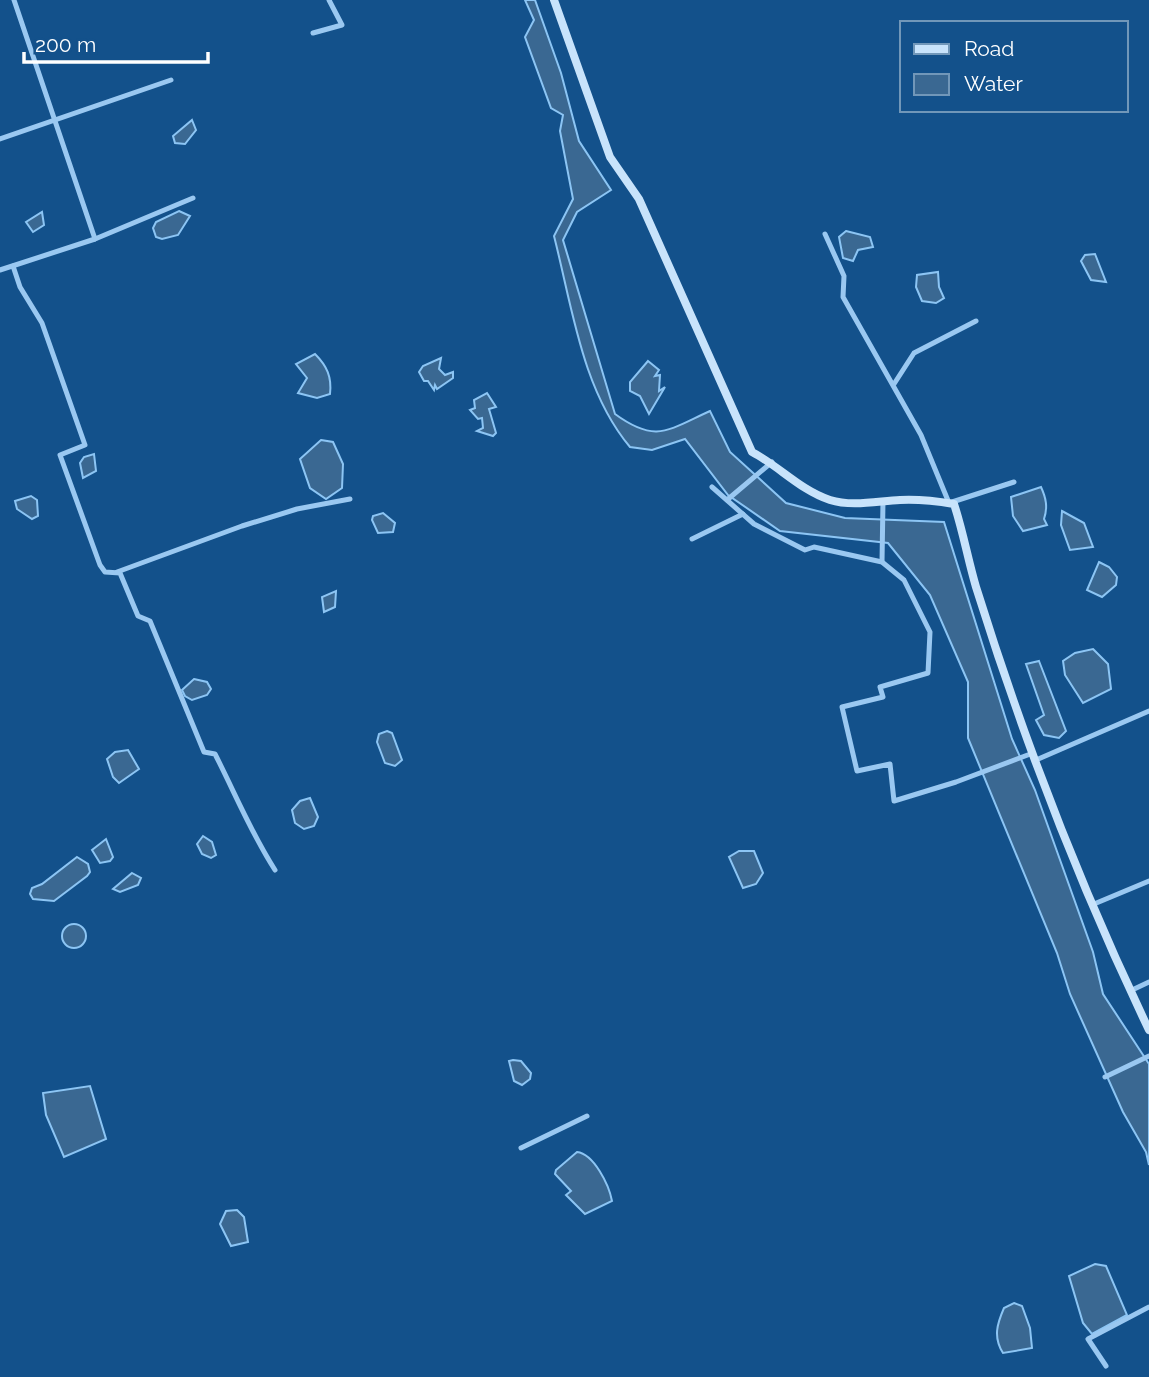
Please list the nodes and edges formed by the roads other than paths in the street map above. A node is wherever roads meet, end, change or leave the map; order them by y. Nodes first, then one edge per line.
1 (14, 0) edge
2 (329, 0) edge
3 (554, 0) edge
4 (313, 33) dead end
5 (171, 80) dead end
6 (53, 121) junction
7 (0, 139) edge
8 (193, 198) dead end
9 (825, 234) dead end
10 (95, 239) junction
11 (13, 266) junction
12 (0, 270) edge
13 (976, 321) dead end
14 (894, 384) junction
15 (772, 462) junction
16 (1014, 482) dead end
17 (712, 487) dead end
18 (350, 499) dead end
19 (727, 500) junction
20 (883, 501) junction
21 (951, 504) junction
22 (743, 514) junction
23 (692, 539) dead end
24 (882, 562) junction
25 (117, 572) junction
26 (1149, 711) edge
27 (1034, 756) junction
28 (275, 870) dead end
29 (1149, 881) edge
30 (1094, 904) junction
31 (1149, 982) edge
32 (1130, 991) junction
33 (1149, 1030) edge
34 (1149, 1056) edge
35 (1105, 1077) dead end
36 (587, 1116) dead end
37 (521, 1147) dead end
38 (1149, 1307) edge
39 (1105, 1367) dead end

1 - 6 street
2 - 4 street
3 - 15 main road
5 - 6 street
6 - 7 street
6 - 10 street
8 - 10 street
9 - 14 street
10 - 11 street
11 - 12 street
11 - 25 street
13 - 14 street
14 - 21 street
15 - 19 street
15 - 20 main road
16 - 21 street
17 - 19 street
18 - 25 street
19 - 22 street
20 - 21 main road
20 - 24 street
21 - 27 main road
22 - 23 street
22 - 24 street
24 - 27 street
25 - 28 street
26 - 27 street
27 - 30 main road
29 - 30 street
30 - 32 main road
31 - 32 street
32 - 33 main road
34 - 35 street
36 - 37 street
38 - 39 street

